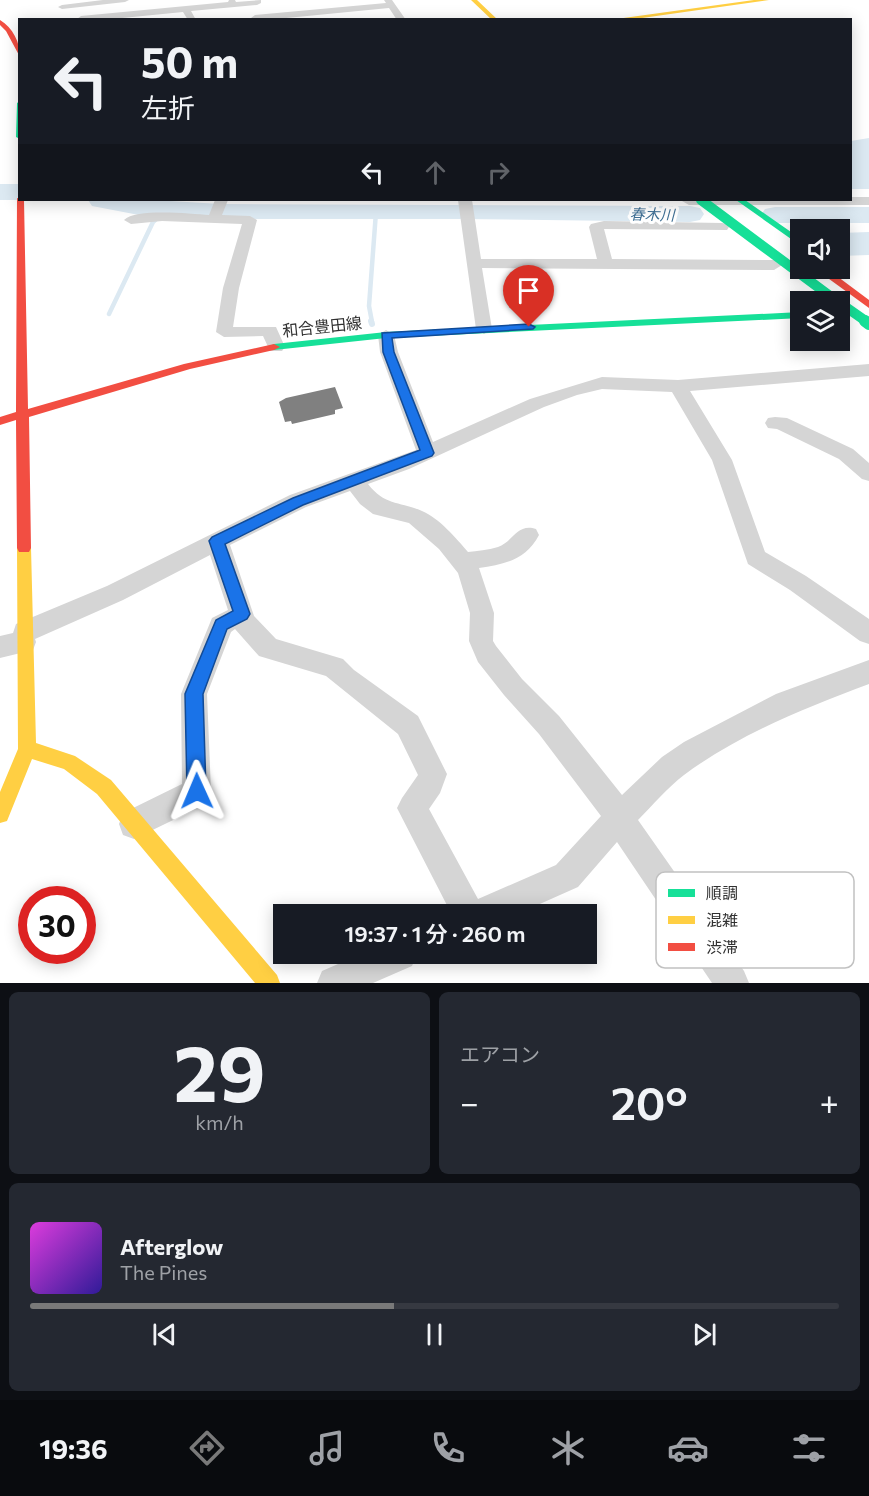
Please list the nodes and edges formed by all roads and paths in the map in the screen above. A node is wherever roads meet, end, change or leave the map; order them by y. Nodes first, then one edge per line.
1 (125, 0) edge
2 (261, 0) edge
3 (459, 0) edge
4 (474, 0) edge
5 (550, 0) edge
6 (561, 0) edge
7 (766, 0) edge
8 (234, 2) edge
9 (390, 2) edge
10 (245, 6) junction
11 (186, 9) junction
12 (79, 18) edge
13 (92, 18) edge
14 (191, 18) edge
15 (255, 18) edge
16 (264, 18) edge
17 (401, 18) edge
18 (478, 18) edge
19 (494, 18) edge
20 (626, 18) edge
21 (0, 22) edge
22 (18, 50) edge
23 (16, 96) edge
24 (18, 116) edge
25 (20, 201) edge
26 (221, 201) edge
27 (465, 201) edge
28 (694, 201) edge
29 (694, 201) edge
30 (724, 201) edge
31 (742, 201) edge
32 (852, 201) edge
33 (869, 201) edge
34 (214, 219) junction
35 (131, 220) dead end
36 (722, 227) junction
37 (790, 235) edge
38 (790, 248) edge
39 (473, 263) junction
40 (605, 263) junction
41 (774, 265) junction
42 (850, 277) edge
43 (834, 279) edge
44 (808, 291) edge
45 (823, 291) edge
46 (869, 291) edge
47 (869, 305) edge
48 (850, 310) edge
49 (869, 312) edge
50 (850, 313) edge
51 (790, 315) edge
52 (850, 322) edge
53 (869, 324) edge
54 (484, 329) junction
55 (386, 335) junction
56 (869, 337) edge
57 (276, 347) junction
58 (869, 370) edge
59 (678, 387) junction
60 (23, 415) junction
61 (0, 421) edge
62 (776, 423) dead end
63 (427, 453) junction
64 (869, 474) edge
65 (354, 481) junction
66 (528, 535) dead end
67 (217, 541) junction
68 (462, 562) junction
69 (242, 614) junction
70 (869, 633) edge
71 (16, 640) edge
72 (868, 673) edge
73 (27, 750) junction
74 (0, 814) edge
75 (619, 818) junction
76 (134, 824) junction
77 (656, 872) edge
78 (463, 904) edge
79 (503, 904) edge
80 (377, 964) edge
81 (722, 968) edge
82 (269, 983) edge
83 (334, 983) edge
84 (732, 983) edge

1 - 12 street
2 - 10 street
3 - 18 main road
4 - 19 main road
5 - 6 street
7 - 20 main road
8 - 10 street
8 - 11 street
9 - 16 street
9 - 17 street
10 - 15 street
11 - 13 street
11 - 14 street
21 - 22 main road
23 - 24 main road
25 - 60 main road
26 - 34 street
27 - 39 street
28 - 36 main road
29 - 45 main road, bridge
30 - 38 main road
31 - 37 main road
32 - 33 street
34 - 35 street
34 - 57 street
36 - 40 street
36 - 41 main road
39 - 40 street
39 - 54 street
40 - 41 street
41 - 44 main road
42 - 46 main road
43 - 47 main road
48 - 53 main road, bridge
49 - 50 main road
51 - 54 main road, 和合豊田線
52 - 56 main road
54 - 55 main road, 和合豊田線
55 - 57 main road, 和合豊田線
55 - 63 street
57 - 60 main road, 和合豊田線
58 - 59 street
59 - 63 street
59 - 70 street
60 - 61 main road, 和合豊田線
60 - 71 main road
62 - 64 street
63 - 65 street
65 - 67 street
65 - 68 street
66 - 68 street
67 - 69 street
67 - 71 street
68 - 75 street
69 - 76 street
69 - 78 street
71 - 73 main road
72 - 75 street
73 - 74 main road
73 - 76 main road
75 - 77 street
75 - 79 street
76 - 82 main road
80 - 83 street
81 - 84 street

